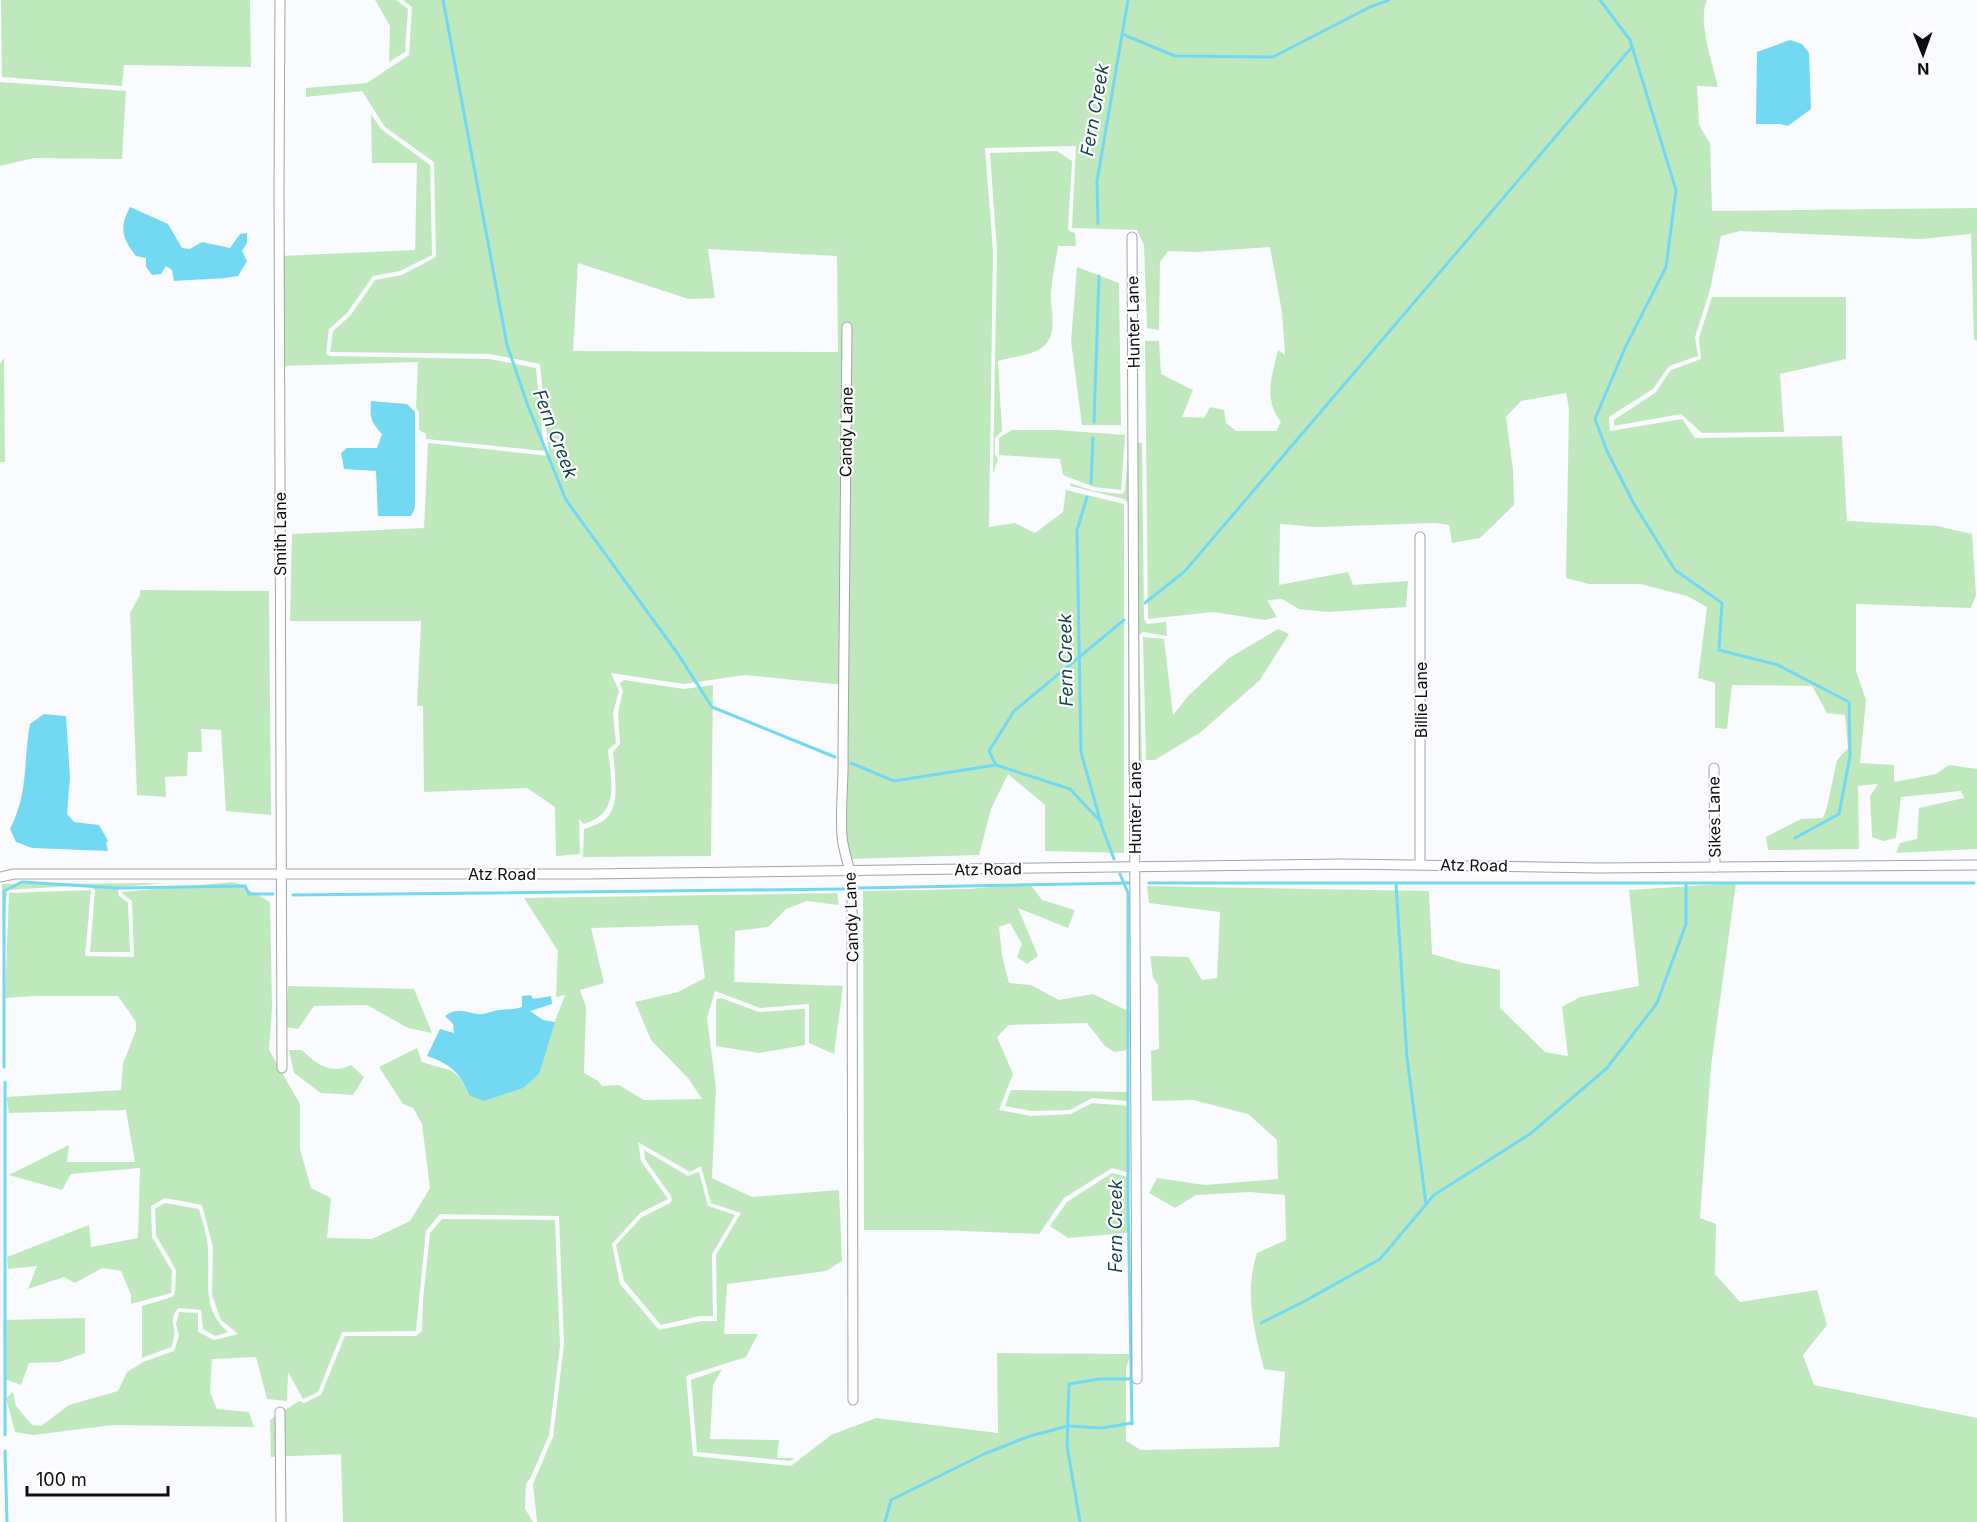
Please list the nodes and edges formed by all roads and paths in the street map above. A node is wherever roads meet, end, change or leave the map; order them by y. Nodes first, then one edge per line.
1 (280, 0) edge
2 (1132, 237) dead end
3 (847, 327) dead end
4 (1420, 537) dead end
5 (1714, 768) dead end
6 (1420, 864) junction
7 (1977, 865) edge
8 (1135, 867) junction
9 (1715, 867) junction
10 (851, 871) junction
11 (281, 874) junction
12 (0, 877) edge
13 (282, 1068) dead end
14 (1137, 1379) dead end
15 (854, 1400) dead end
16 (280, 1412) dead end
17 (281, 1522) edge

1 - 11 street, Smith Lane
2 - 8 street, Hunter Lane
3 - 10 street, Candy Lane
4 - 6 street, Billie Lane
5 - 9 street, Sikes Lane
6 - 8 street, Atz Road
6 - 9 street, Atz Road
7 - 9 street, Atz Road
8 - 10 street, Atz Road
8 - 14 street, Hunter Lane
10 - 11 street, Atz Road
10 - 15 street, Candy Lane
11 - 12 street, Atz Road
11 - 13 street, Smith Lane
16 - 17 street

